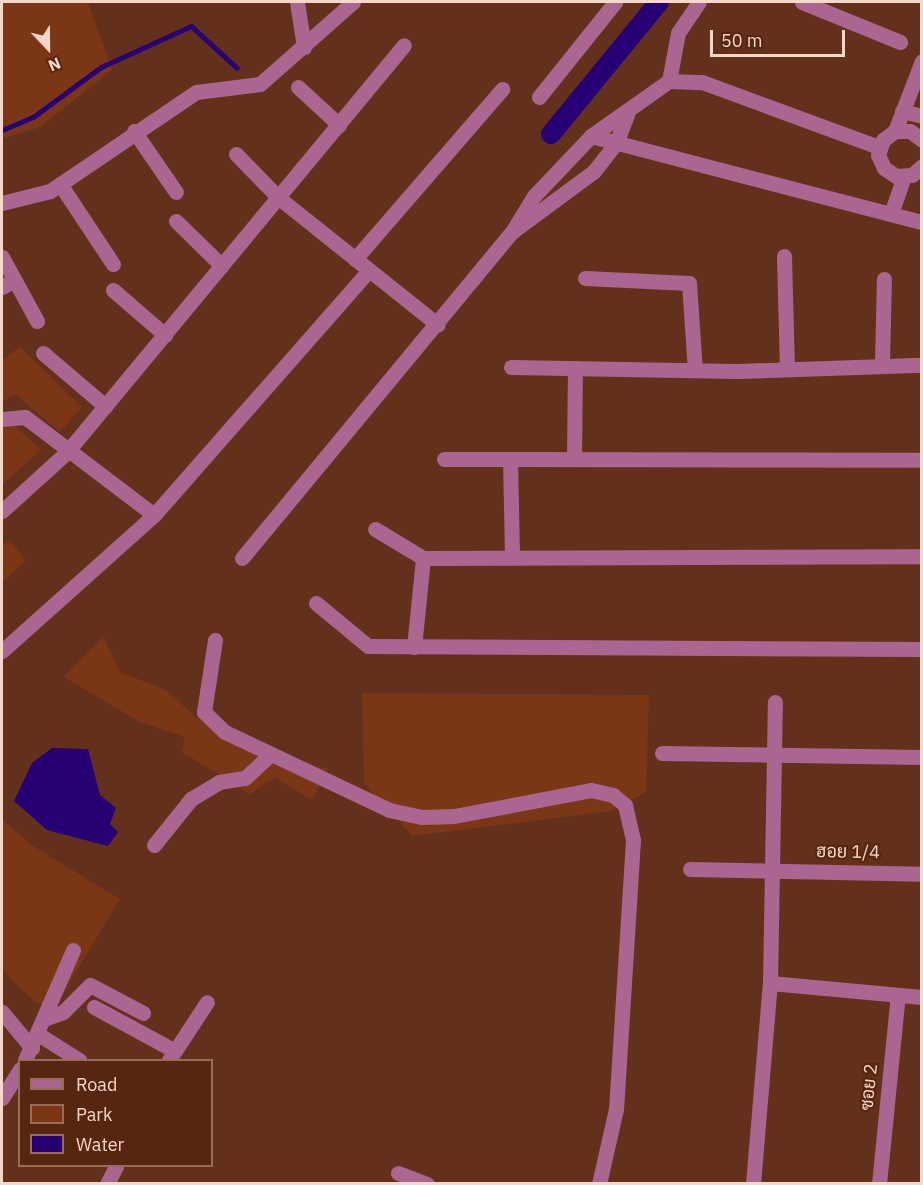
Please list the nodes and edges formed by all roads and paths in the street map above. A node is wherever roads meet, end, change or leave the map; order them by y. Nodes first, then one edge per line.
1 (297, 2) edge
2 (353, 2) edge
3 (615, 2) edge
4 (699, 2) edge
5 (802, 2) edge
6 (900, 42) dead end
7 (404, 45) dead end
8 (304, 47) junction
9 (921, 61) edge
10 (669, 81) junction
11 (298, 87) dead end
12 (502, 89) dead end
13 (538, 97) dead end
14 (902, 111) junction
15 (628, 112) junction
16 (921, 116) edge
17 (339, 125) junction
18 (134, 131) junction
19 (895, 131) junction
20 (591, 136) junction
21 (921, 140) edge
22 (616, 143) junction
23 (879, 147) junction
24 (236, 154) dead end
25 (921, 166) edge
26 (904, 177) junction
27 (60, 184) junction
28 (176, 192) dead end
29 (279, 198) junction
30 (2, 203) edge
31 (891, 214) junction
32 (176, 221) dead end
33 (921, 222) edge
34 (512, 231) junction
35 (784, 256) dead end
36 (2, 257) edge
37 (355, 259) junction
38 (113, 264) dead end
39 (222, 266) junction
40 (369, 270) junction
41 (585, 278) dead end
42 (884, 279) dead end
43 (8, 284) edge
44 (113, 290) dead end
45 (38, 321) dead end
46 (438, 325) junction
47 (165, 335) junction
48 (43, 352) dead end
49 (882, 364) junction
50 (921, 365) edge
51 (511, 367) dead end
52 (575, 368) junction
53 (787, 369) junction
54 (695, 370) junction
55 (105, 406) junction
56 (2, 419) edge
57 (67, 452) junction
58 (444, 459) dead end
59 (510, 459) junction
60 (574, 459) junction
61 (921, 460) edge
62 (2, 511) edge
63 (154, 515) junction
64 (375, 529) dead end
65 (512, 556) junction
66 (921, 556) edge
67 (242, 558) dead end
68 (423, 558) junction
69 (316, 603) dead end
70 (215, 640) dead end
71 (414, 647) junction
72 (921, 649) edge
73 (2, 651) edge
74 (775, 702) dead end
75 (662, 753) dead end
76 (271, 754) junction
77 (775, 755) junction
78 (921, 757) edge
79 (154, 845) dead end
80 (690, 869) dead end
81 (773, 871) junction
82 (921, 874) edge
83 (73, 950) dead end
84 (770, 983) junction
85 (898, 994) junction
86 (921, 997) edge
87 (207, 1002) dead end
88 (94, 1007) dead end
89 (2, 1012) edge
90 (143, 1013) dead end
91 (44, 1019) junction
92 (32, 1048) edge
93 (172, 1056) edge
94 (75, 1059) edge
95 (18, 1073) edge
96 (10, 1091) edge
97 (116, 1167) edge
98 (398, 1173) dead end
99 (107, 1184) edge
100 (427, 1184) edge
101 (599, 1184) edge
102 (753, 1184) edge
103 (879, 1184) edge

1 - 8 street
2 - 8 street
3 - 13 street
4 - 10 street
5 - 6 street
7 - 17 street
8 - 18 street
9 - 14 street
10 - 15 street
10 - 23 street
11 - 17 street
12 - 37 street
14 - 16 street
14 - 19 street
15 - 20 street
15 - 22 street
17 - 29 street
18 - 27 street
18 - 28 street
19 - 21 street
19 - 23 street
20 - 22 street
20 - 34 street
22 - 31 street
22 - 34 street
23 - 26 street
24 - 29 street
25 - 26 street
26 - 31 street
27 - 30 street
27 - 38 street
29 - 37 street
29 - 39 street
31 - 33 street
32 - 39 street
34 - 46 street
35 - 53 street
36 - 43 street
37 - 40 street
39 - 47 street
40 - 46 street
40 - 63 street
41 - 54 street
42 - 49 street
43 - 45 street
44 - 47 street
46 - 67 street
47 - 55 street
48 - 55 street
49 - 50 street
49 - 53 street
51 - 52 street
52 - 54 street
52 - 60 street
53 - 54 street
55 - 57 street
56 - 57 street
57 - 62 street
57 - 63 street
58 - 59 street
59 - 60 street
59 - 65 street
60 - 61 street
63 - 73 street
64 - 68 street
65 - 66 street
65 - 68 street
68 - 71 street
69 - 71 street
70 - 76 street
71 - 72 street
74 - 77 street
75 - 77 street
76 - 79 street
76 - 101 street
77 - 78 street
77 - 81 street
80 - 81 street, ฮอย 1/4
81 - 82 street, ฮอย 1/4
81 - 84 street
83 - 91 street
84 - 85 street
84 - 102 street
85 - 86 street
85 - 103 street, ซอย 2
87 - 93 street
88 - 93 street
89 - 92 street
90 - 91 street
91 - 92 street
92 - 94 street
95 - 96 street
97 - 99 street
98 - 100 street

